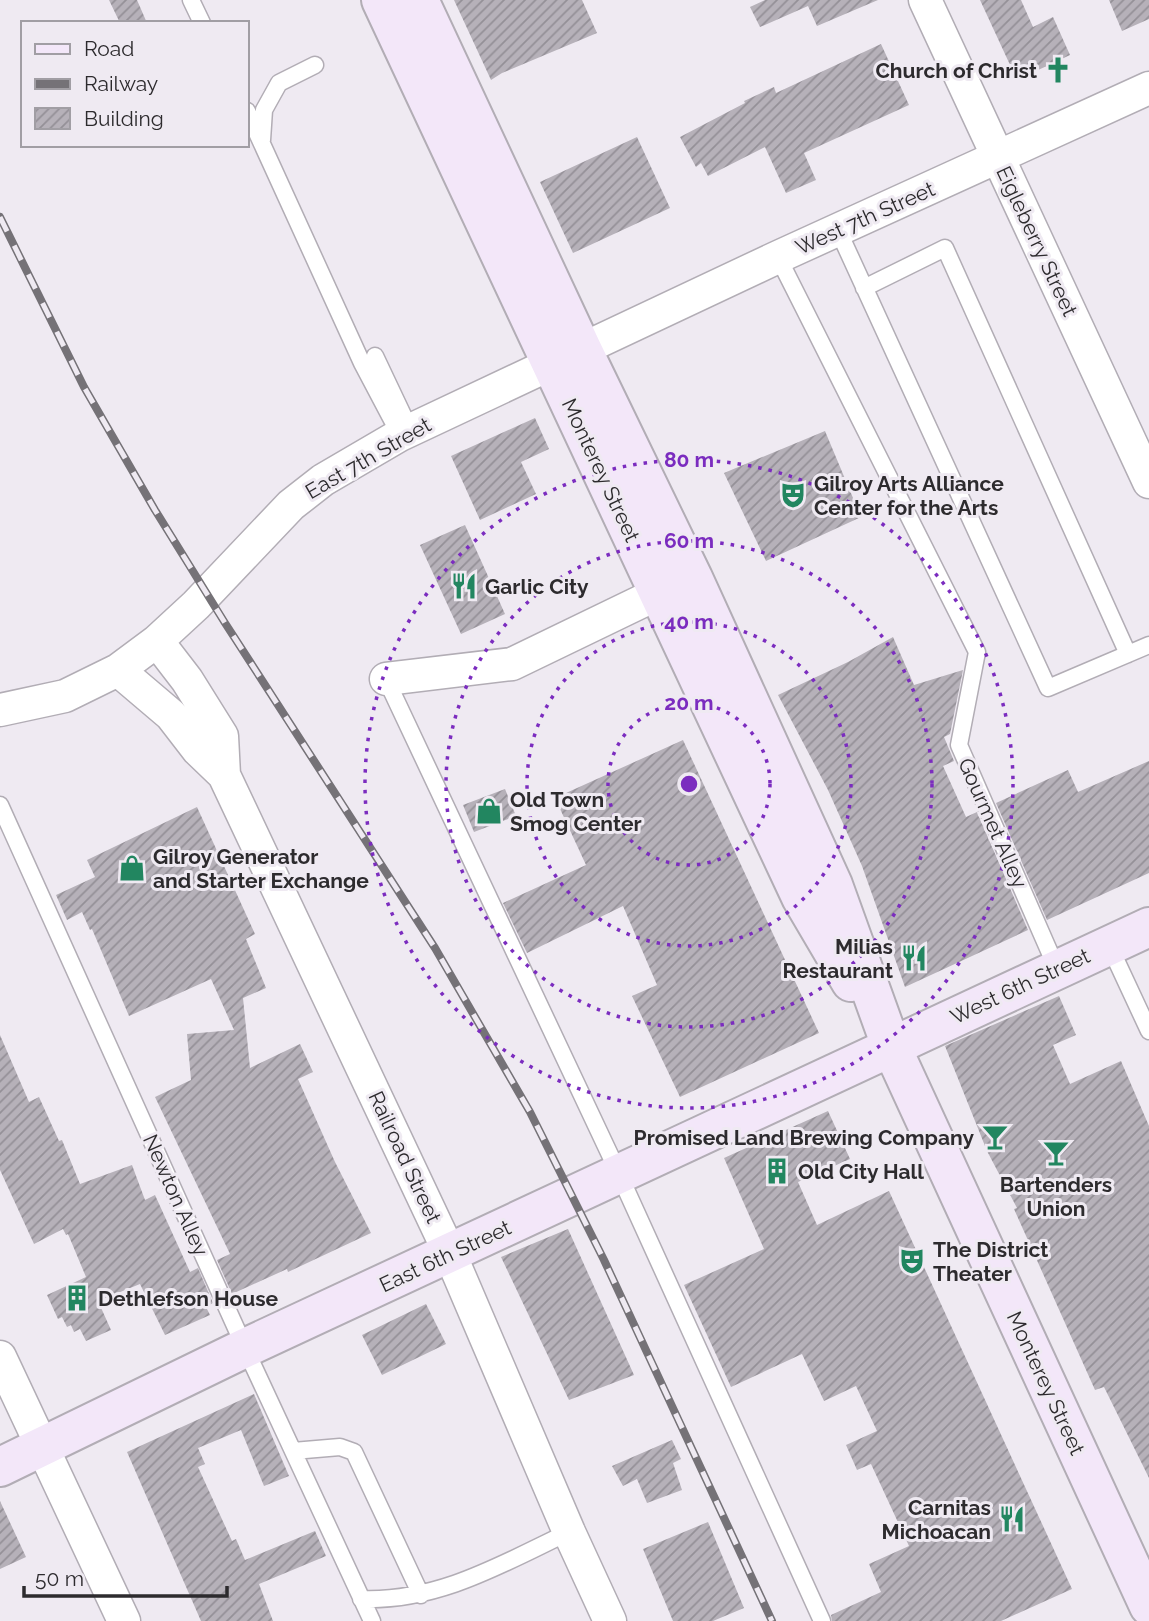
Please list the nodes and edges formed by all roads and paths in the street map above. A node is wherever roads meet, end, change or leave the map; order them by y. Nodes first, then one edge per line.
1 (191, 0) edge
2 (382, 0) edge
3 (419, 0) edge
4 (925, 0) edge
5 (201, 21) edge
6 (315, 65) dead end
7 (1149, 88) edge
8 (248, 113) edge
9 (262, 142) junction
10 (999, 157) junction
11 (838, 230) junction
12 (778, 257) junction
13 (864, 288) junction
14 (567, 357) junction
15 (405, 433) junction
16 (1149, 482) edge
17 (659, 593) junction
18 (157, 641) junction
19 (1149, 645) edge
20 (1128, 653) junction
21 (118, 670) junction
22 (386, 679) joint
23 (0, 710) edge
24 (224, 775) junction
25 (0, 805) edge
26 (1149, 927) edge
27 (1109, 945) junction
28 (1057, 969) junction
29 (1149, 1031) edge
30 (891, 1046) junction
31 (618, 1174) junction
32 (450, 1254) junction
33 (245, 1348) junction
34 (0, 1357) edge
35 (41, 1448) junction
36 (293, 1451) junction
37 (0, 1467) edge
38 (569, 1532) junction
39 (421, 1595) junction
40 (361, 1599) junction
41 (1149, 1606) edge
42 (124, 1621) edge
43 (372, 1621) edge
44 (611, 1621) edge
45 (822, 1621) edge

1 - 5 lane
2 - 14 main road, Monterey Street
3 - 14 main road, Monterey Street
4 - 10 street, Eigleberry Street
6 - 9 lane
7 - 10 street, West 7th Street
8 - 9 lane
9 - 15 lane
10 - 11 street, West 7th Street
10 - 16 street, Eigleberry Street
11 - 12 street, West 7th Street
11 - 13 lane
12 - 14 street, West 7th Street
12 - 28 lane, Gourmet Alley
13 - 20 lane
13 - 20 lane
14 - 15 street, East 7th Street
14 - 17 main road, Monterey Street
14 - 30 main road, Monterey Street
15 - 18 street, East 7th Street
17 - 22 street
17 - 30 main road, Monterey Street
18 - 21 street, East 7th Street
18 - 24 street, Railroad Street
19 - 20 lane
21 - 23 street, East 7th Street
21 - 24 street, Railroad Street
22 - 31 lane
24 - 32 street, Railroad Street
25 - 33 lane, Newton Alley
26 - 27 main road, West 6th Street
27 - 28 main road, West 6th Street
27 - 29 lane
28 - 30 main road, West 6th Street
30 - 31 main road, East 6th Street
30 - 41 main road, Monterey Street
31 - 32 main road, East 6th Street
31 - 45 lane
32 - 33 main road, East 6th Street
32 - 38 street, Railroad Street
33 - 35 main road, East 6th Street
33 - 36 lane, Newton Alley
34 - 35 street
35 - 37 main road, East 6th Street
35 - 42 street
36 - 39 lane
36 - 40 lane, Newton Alley
38 - 39 lane
38 - 44 street, Railroad Street
39 - 40 lane
40 - 43 lane, Newton Alley

